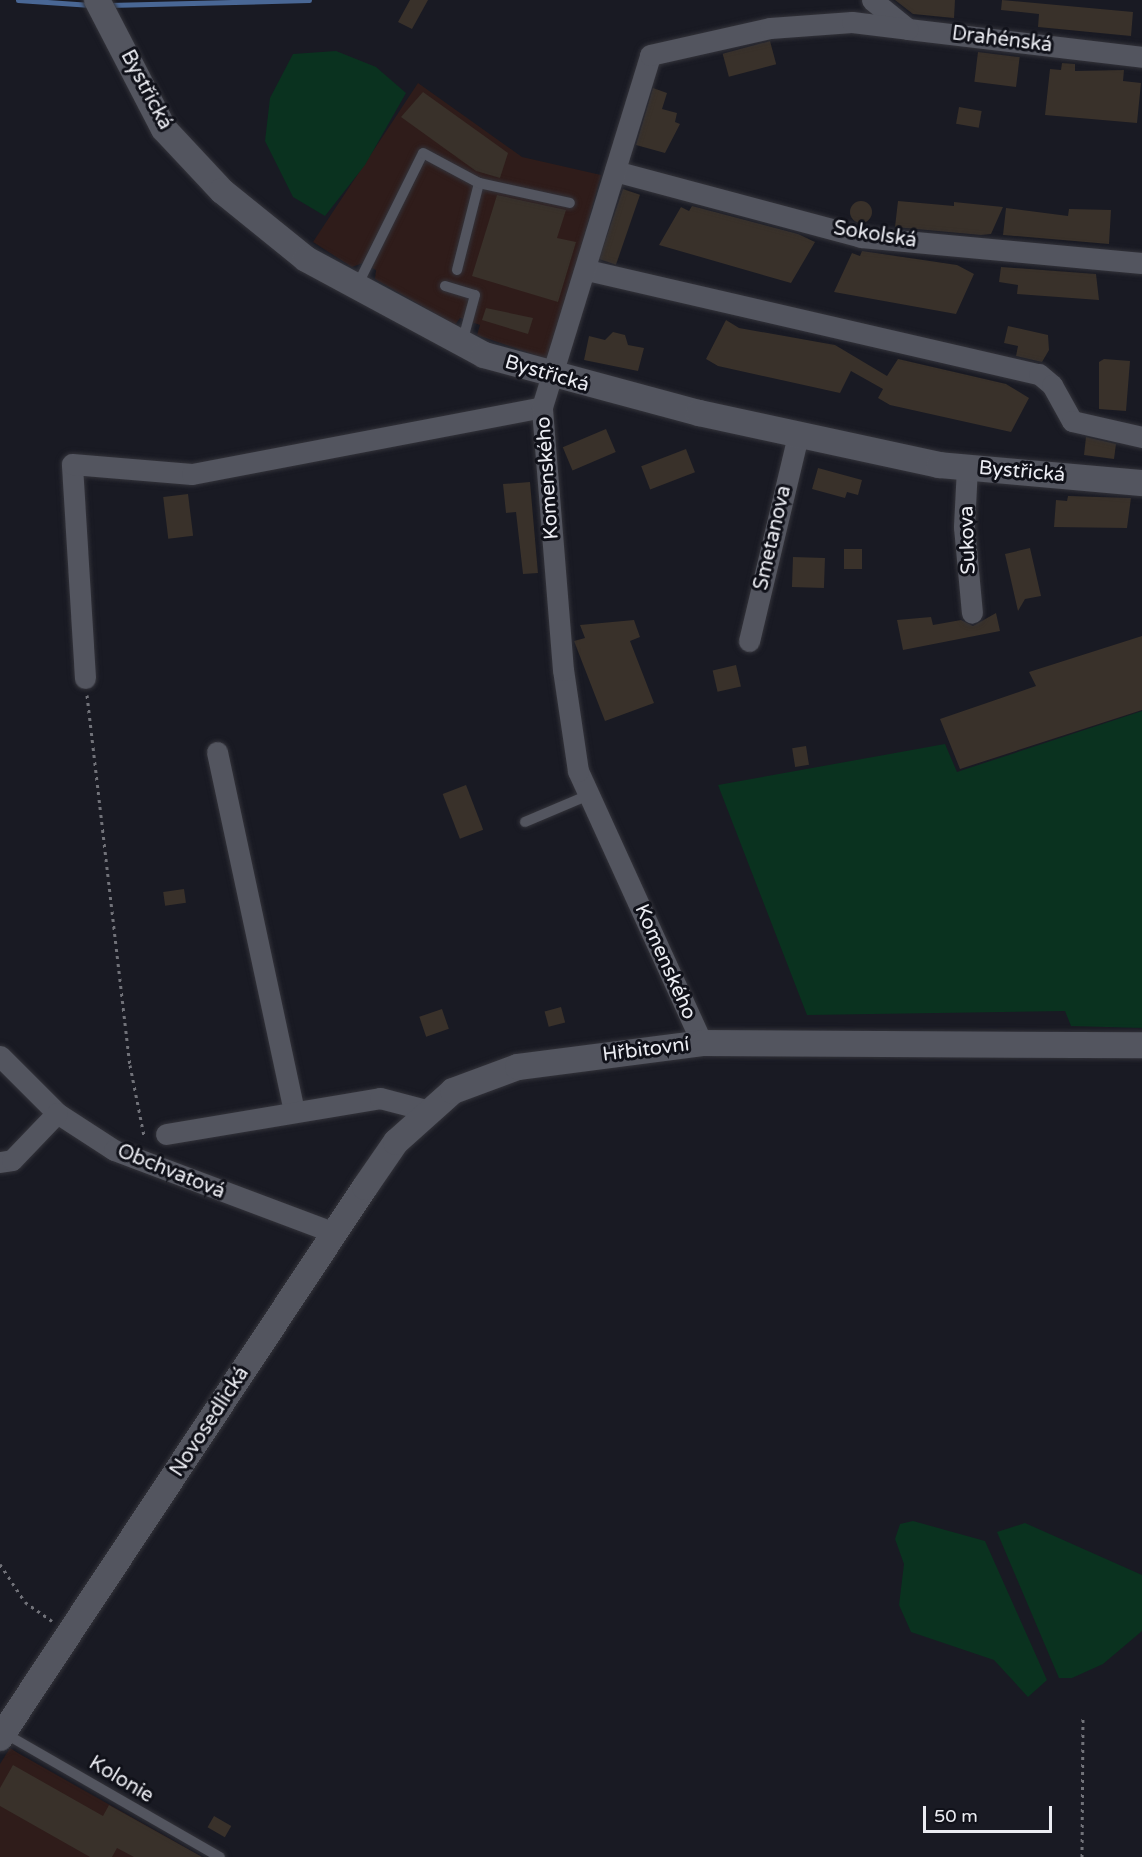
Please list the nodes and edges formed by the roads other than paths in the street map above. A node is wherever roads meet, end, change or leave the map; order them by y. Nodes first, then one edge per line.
1 (872, 0) edge
2 (101, 6) edge
3 (908, 29) junction
4 (1142, 57) edge
5 (615, 171) junction
6 (479, 183) junction
7 (570, 203) dead end
8 (1142, 263) edge
9 (457, 270) dead end
10 (587, 270) junction
11 (357, 286) junction
12 (445, 286) dead end
13 (462, 343) junction
14 (552, 378) junction
15 (542, 407) junction
16 (798, 435) junction
17 (1142, 437) edge
18 (967, 467) junction
19 (1142, 483) edge
20 (972, 613) dead end
21 (748, 641) dead end
22 (85, 678) road end
23 (217, 752) dead end
24 (589, 795) junction
25 (525, 822) dead end
26 (702, 1043) junction
27 (1142, 1045) edge
28 (0, 1056) edge
29 (426, 1110) junction
30 (294, 1112) junction
31 (57, 1113) junction
32 (166, 1134) dead end
33 (0, 1162) edge
34 (335, 1233) junction
35 (2, 1736) edge
36 (220, 1857) edge

1 - 3 street
2 - 11 street, Bystřická
3 - 4 street, Drahénská
3 - 5 street, Komenského
5 - 8 street, Sokolská
5 - 10 street, Komenského
6 - 7 lane
6 - 9 lane
6 - 11 lane
10 - 14 street, Komenského
10 - 17 street
11 - 13 street, Bystřická
12 - 13 lane
13 - 14 street, Bystřická
14 - 15 street, Komenského
14 - 16 street, Bystřická
15 - 22 street
15 - 24 street, Komenského
16 - 18 street, Bystřická
16 - 21 street, Smetanova
18 - 19 street, Bystřická
18 - 20 street, Sukova
23 - 30 street
24 - 25 lane
24 - 26 street, Komenského
26 - 27 street, Hřbitovní
26 - 29 street, Hřbitovní
28 - 31 street, Obchvatová
29 - 30 street
29 - 34 street, Novosedlická
30 - 32 street
31 - 33 street
31 - 34 street, Obchvatová
34 - 35 street, Novosedlická
35 - 36 lane, Kolonie

